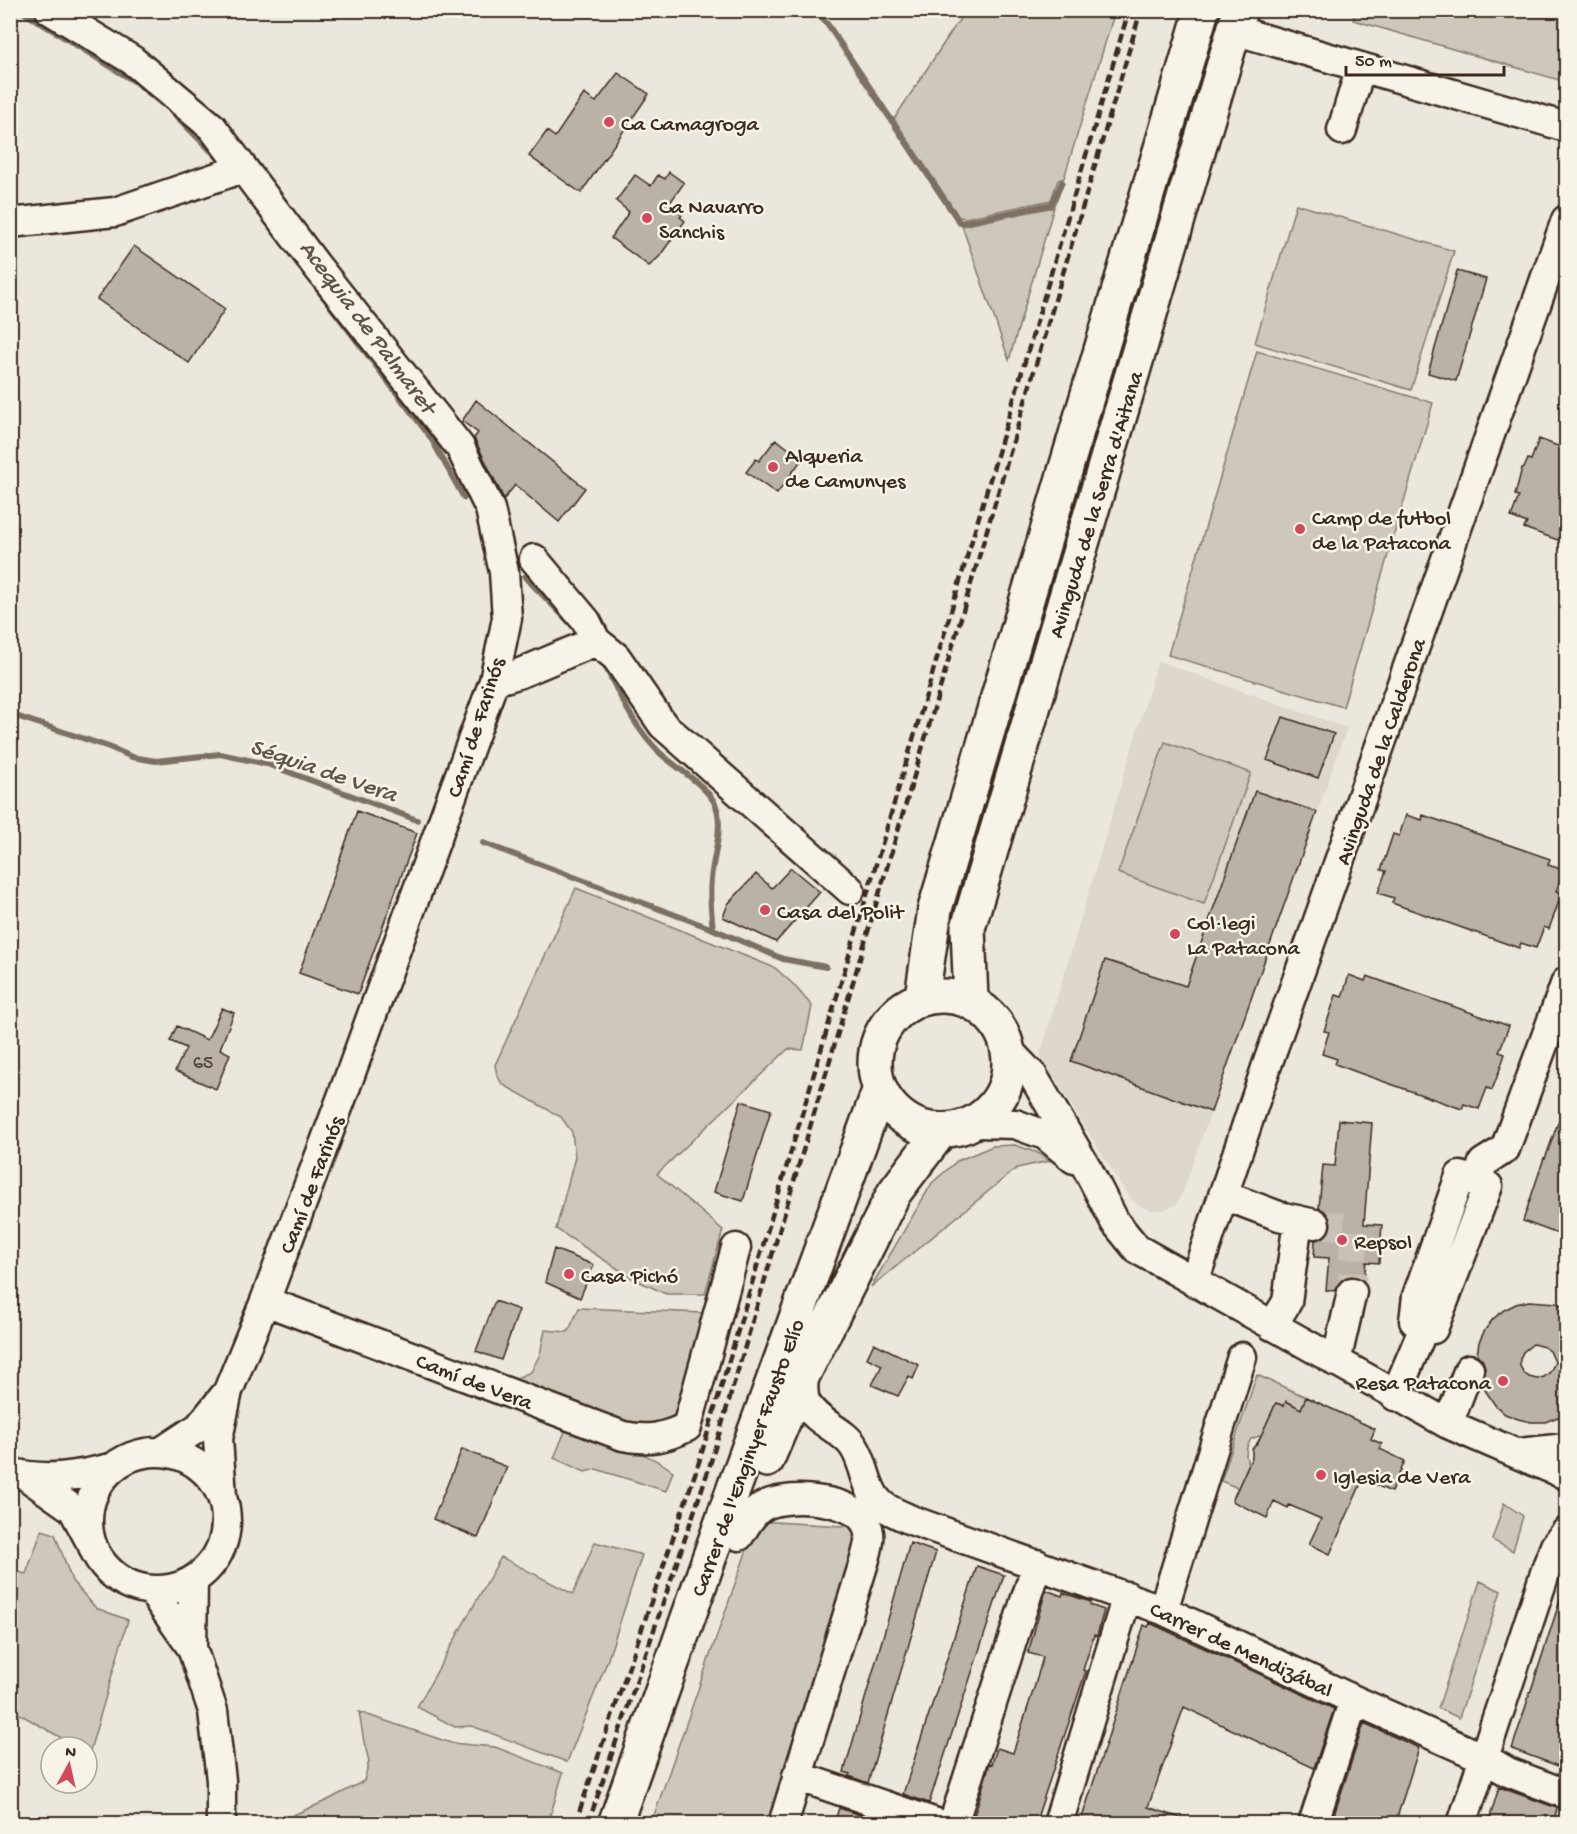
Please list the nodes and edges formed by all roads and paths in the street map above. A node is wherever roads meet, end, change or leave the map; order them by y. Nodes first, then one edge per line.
1 (50, 10) edge
2 (1202, 10) edge
3 (1237, 20) edge
4 (1361, 67) junction
5 (1566, 128) edge
6 (1342, 130) dead end
7 (242, 167) junction
8 (1566, 220) edge
9 (10, 223) edge
10 (534, 559) dead end
11 (596, 641) junction
12 (494, 681) junction
13 (850, 890) dead end
14 (1566, 982) edge
15 (922, 997) junction
16 (971, 1000) junction
17 (1007, 1049) junction
18 (879, 1091) junction
19 (976, 1123) junction
20 (940, 1132) junction
21 (1088, 1170) junction
22 (1223, 1195) junction
23 (736, 1248) dead end
24 (1194, 1282) junction
25 (1352, 1292) tunnel mouth
26 (266, 1301) junction
27 (1272, 1326) junction
28 (1242, 1358) dead end
29 (1336, 1362) junction
30 (1469, 1370) dead end
31 (804, 1376) junction
32 (228, 1391) junction
33 (1395, 1396) junction
34 (1448, 1424) junction
35 (1566, 1448) edge
36 (161, 1452) junction
37 (1514, 1454) junction
38 (114, 1467) junction
39 (20, 1475) edge
40 (1566, 1475) edge
41 (222, 1496) junction
42 (911, 1520) junction
43 (1566, 1532) edge
44 (739, 1536) junction
45 (870, 1542) junction
46 (93, 1547) junction
47 (1037, 1564) junction
48 (193, 1580) junction
49 (151, 1590) junction
50 (1127, 1596) junction
51 (1163, 1610) junction
52 (192, 1648) junction
53 (1354, 1700) junction
54 (1484, 1758) junction
55 (797, 1776) junction
56 (1566, 1794) edge
57 (221, 1824) edge
58 (615, 1824) edge
59 (639, 1824) edge
60 (783, 1824) edge
61 (939, 1824) edge
62 (953, 1824) edge
63 (1058, 1824) edge
64 (1313, 1824) edge
65 (1462, 1824) edge

1 - 7 street, Camí de Farinós
2 - 15 main road, Avinguda de la Serra d'Aitana
3 - 4 street
3 - 16 main road, Avinguda de la Serra d'Aitana
4 - 5 street
4 - 6 street
7 - 9 street
7 - 12 street, Camí de Farinós
8 - 22 street, Avinguda de la Calderona
10 - 11 street
11 - 12 street
11 - 13 street
12 - 26 street, Camí de Farinós
14 - 33 street
15 - 16 main road
15 - 18 main road
16 - 17 main road
17 - 19 main road
17 - 21 street
18 - 20 main road
18 - 58 main road, Carrer de l'Enginyer Fausto Elío
19 - 20 main road
19 - 21 street
20 - 31 main road, Carrer de l'Enginyer Fausto Elío
21 - 24 street
22 - 24 street, Avinguda de la Calderona
22 - 27 street
23 - 26 street, Camí de Vera
24 - 27 street
25 - 29 street
26 - 32 street, Camí de Farinós
27 - 29 street
28 - 51 street
29 - 33 street
30 - 34 street
31 - 42 street, Carrer de Mendizábal
31 - 44 main road, Carrer de l'Enginyer Fausto Elío
32 - 36 street, Camí de Farinós
32 - 41 street, Camí de Farinós
33 - 34 street
34 - 37 street
35 - 37 street
36 - 38 street
36 - 41 street
37 - 40 street
38 - 39 street
38 - 46 street
39 - 46 street
41 - 48 street
42 - 45 street
42 - 47 street, Carrer de Mendizábal
43 - 54 street
44 - 45 street, Carrer de l'Enginyer Fausto Elío
44 - 59 main road, Carrer de l'Enginyer Fausto Elío
45 - 55 street
46 - 49 street
47 - 50 street, Carrer de Mendizábal
47 - 62 street
48 - 49 street
48 - 52 street
49 - 52 street
50 - 51 street, Carrer de Mendizábal
50 - 63 street
51 - 53 street, Carrer de Mendizábal
52 - 57 street
53 - 54 street, Carrer de Mendizábal
53 - 64 street
54 - 56 street, Carrer de Mendizábal
54 - 65 street
55 - 60 street
55 - 61 street

